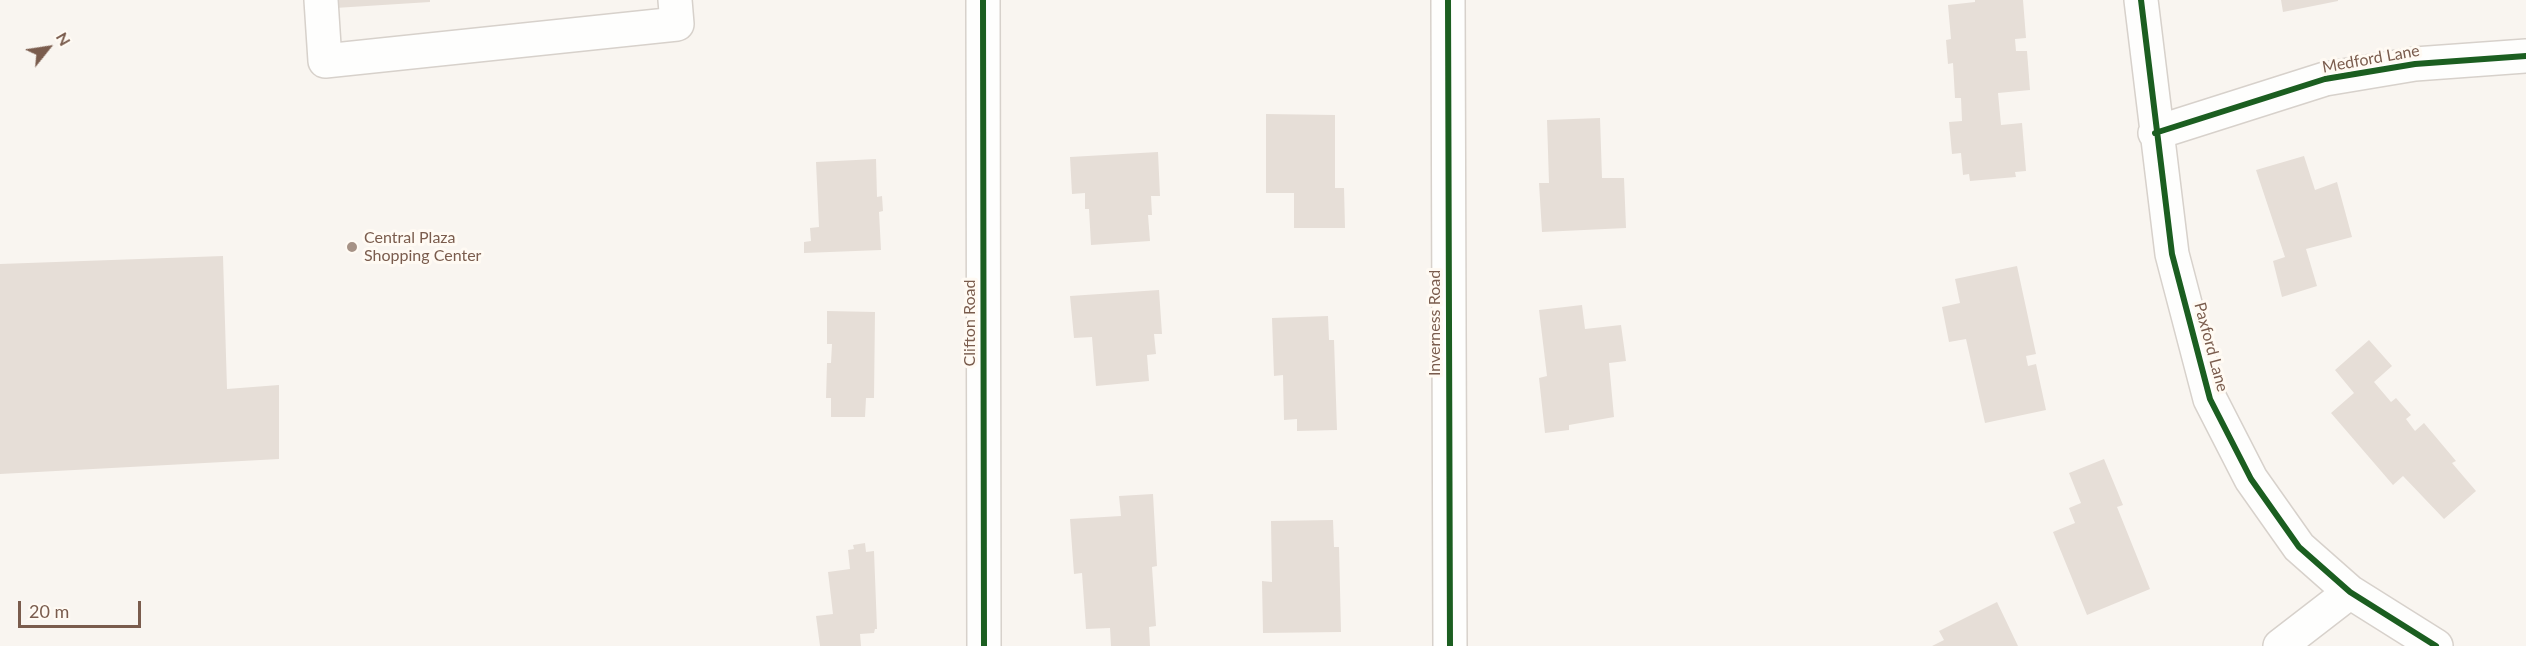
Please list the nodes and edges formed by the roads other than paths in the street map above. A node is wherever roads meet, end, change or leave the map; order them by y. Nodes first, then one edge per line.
1 (321, 0) edge
2 (675, 0) edge
3 (984, 0) edge
4 (1448, 0) edge
5 (2141, 0) edge
6 (2526, 56) edge
7 (2155, 133) junction
8 (2350, 592) junction
9 (984, 646) edge
10 (1450, 646) edge
11 (2280, 646) edge
12 (2436, 646) edge

1 - 2 street
3 - 9 street, Clifton Road
4 - 10 street, Inverness Road
5 - 7 street, Paxford Lane
6 - 7 street, Medford Lane
7 - 8 street, Paxford Lane
8 - 11 street
8 - 12 street, Paxford Lane

